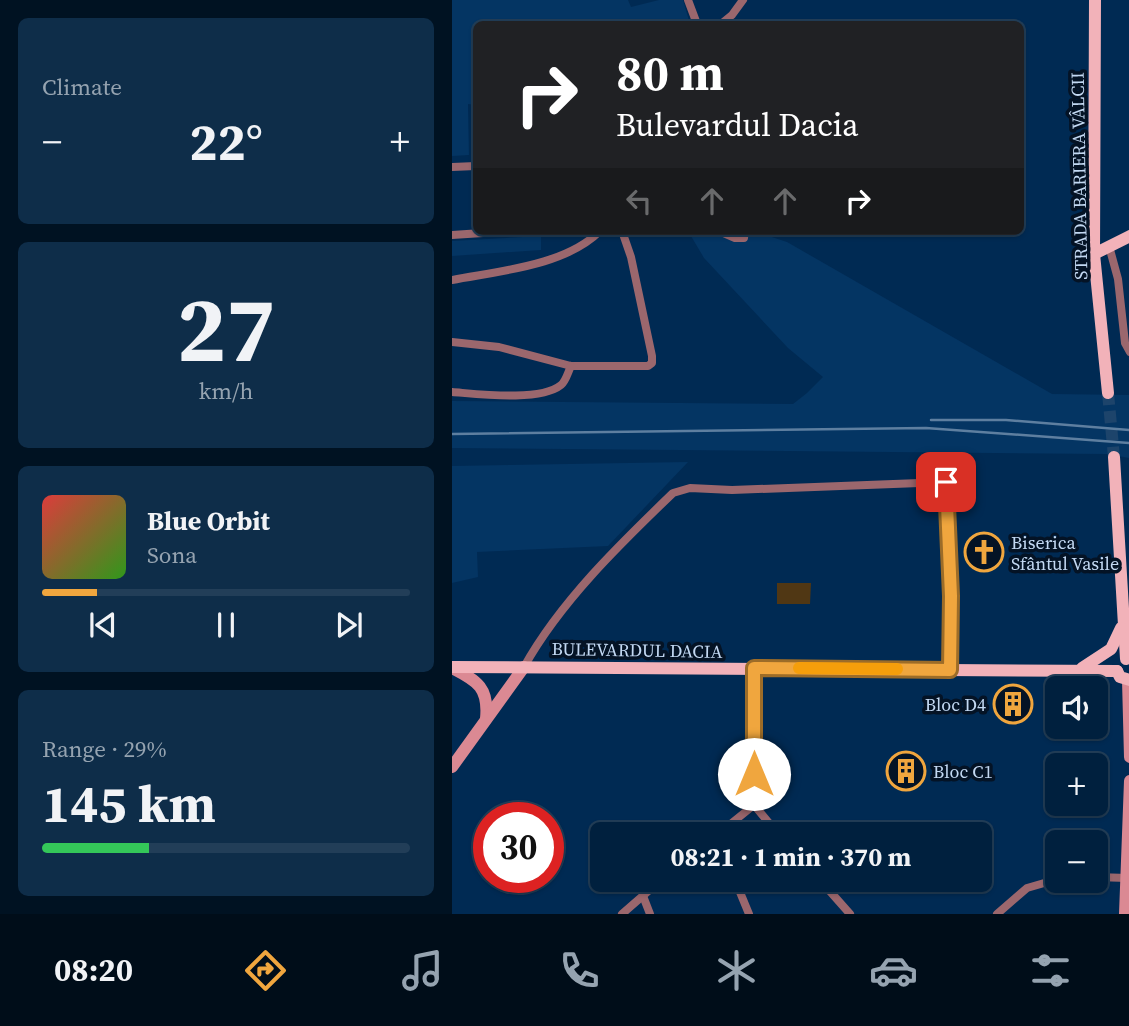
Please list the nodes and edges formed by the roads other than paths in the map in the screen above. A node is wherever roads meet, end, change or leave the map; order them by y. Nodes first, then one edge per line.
1 (688, 0) edge
2 (742, 0) edge
3 (1095, 0) edge
4 (732, 15) junction
5 (696, 21) edge
6 (725, 21) edge
7 (729, 21) edge
8 (473, 166) edge
9 (452, 167) edge
10 (473, 234) edge
11 (452, 235) edge
12 (595, 235) edge
13 (623, 235) edge
14 (728, 235) edge
15 (744, 235) edge
16 (1129, 236) edge
17 (1109, 246) junction
18 (1094, 254) junction
19 (452, 280) edge
20 (452, 342) edge
21 (1129, 352) edge
22 (571, 366) junction
23 (452, 392) edge
24 (1108, 393) tunnel mouth
25 (1114, 457) tunnel mouth
26 (1126, 626) edge
27 (1128, 659) edge
28 (452, 667) edge
29 (524, 667) junction
30 (754, 668) junction
31 (950, 670) junction
32 (1076, 670) junction
33 (1116, 671) junction
34 (1129, 680) edge
35 (486, 719) junction
36 (1129, 757) edge
37 (452, 767) edge
38 (1129, 781) edge
39 (754, 805) junction
40 (733, 822) edge
41 (768, 822) edge
42 (1108, 877) edge
43 (1127, 878) junction
44 (1045, 883) edge
45 (648, 892) edge
46 (740, 892) edge
47 (831, 892) edge
48 (643, 896) junction
49 (842, 905) junction
50 (835, 913) edge
51 (622, 914) edge
52 (650, 914) edge
53 (749, 914) edge
54 (850, 914) edge
55 (997, 914) edge
56 (1125, 914) edge

1 - 5 street
2 - 4 street
3 - 18 main road, STRADA BARIERA VÂLCII
4 - 6 street
4 - 7 street
8 - 9 street
10 - 11 street
12 - 19 street
13 - 22 street
14 - 15 street
16 - 17 main road
17 - 18 main road
17 - 21 street
18 - 24 main road, STRADA BARIERA VÂLCII
20 - 22 street
22 - 23 street
25 - 26 main road
26 - 27 main road
26 - 32 main road
27 - 33 main road
28 - 29 main road, BULEVARDUL DACIA
28 - 35 main road
29 - 30 main road, BULEVARDUL DACIA
29 - 31 street
29 - 35 main road
30 - 31 main road, BULEVARDUL DACIA
30 - 39 street
31 - 32 main road, BULEVARDUL DACIA
32 - 33 main road, BULEVARDUL DACIA
33 - 34 main road
34 - 36 main road
35 - 37 main road
38 - 43 main road
39 - 40 street
39 - 41 street
42 - 43 street
43 - 56 main road
44 - 55 street
45 - 48 street
46 - 53 street
47 - 49 street
48 - 51 street
48 - 52 street
49 - 50 street
49 - 54 street

